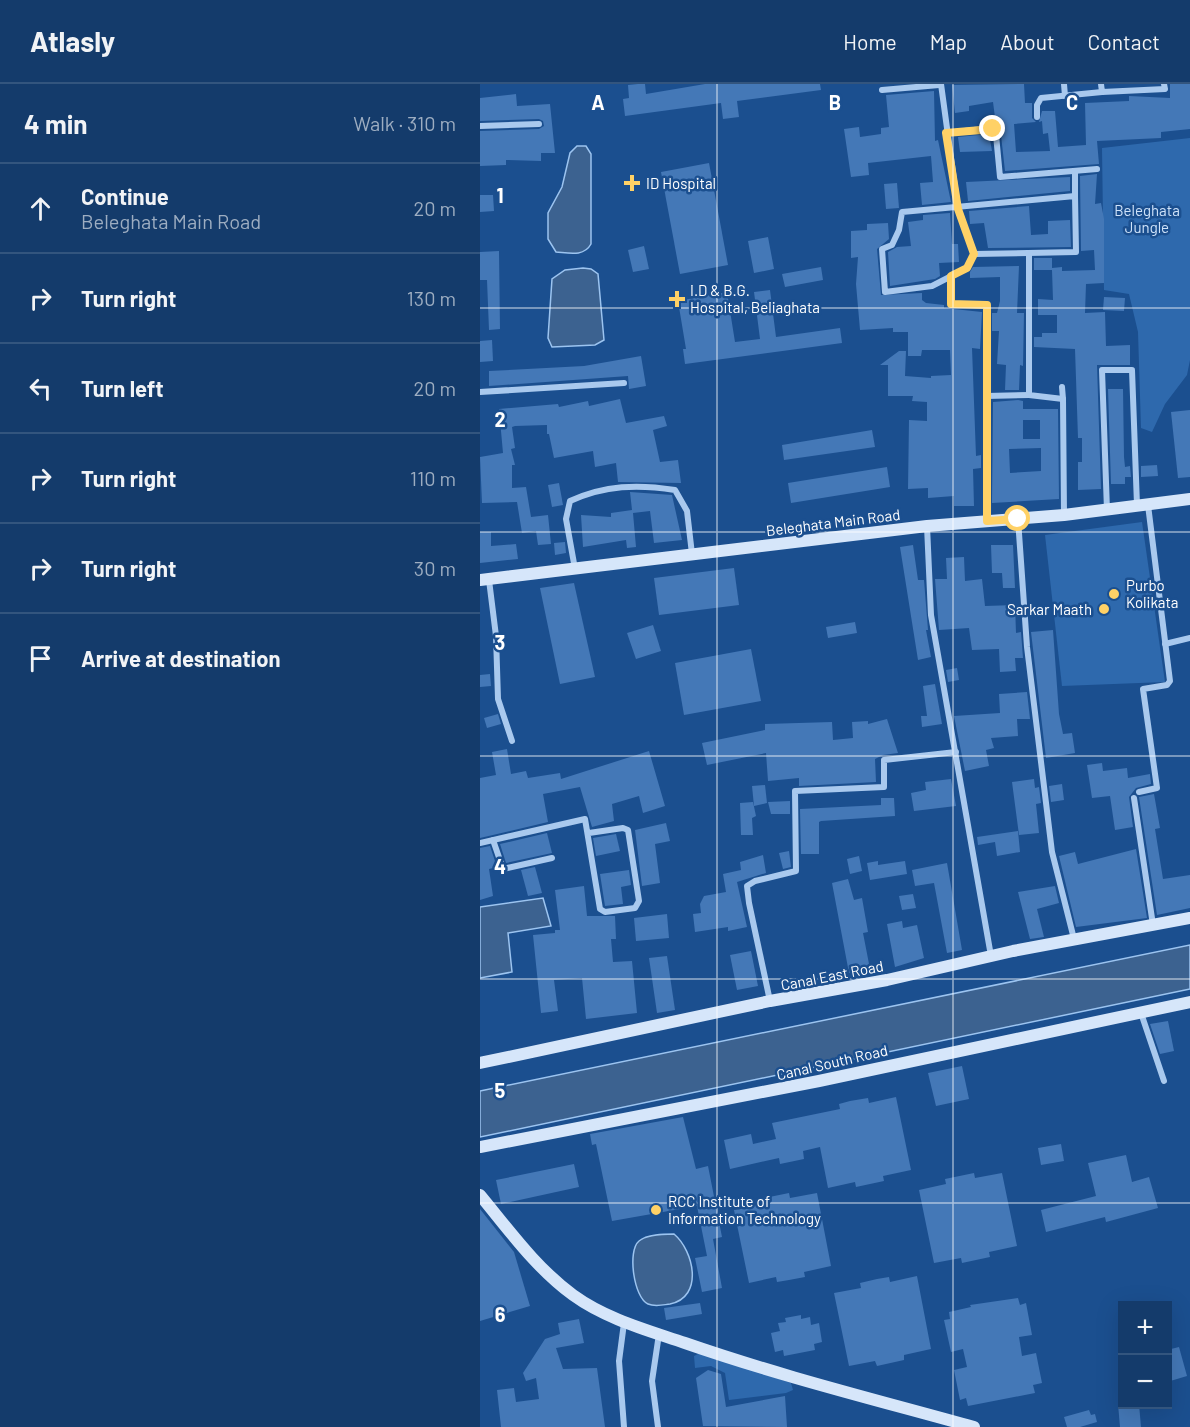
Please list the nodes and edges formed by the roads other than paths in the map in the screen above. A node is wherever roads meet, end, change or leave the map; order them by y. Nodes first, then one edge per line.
1 (1064, 84) edge
2 (1101, 84) edge
3 (1164, 84) edge
4 (940, 85) edge
5 (882, 90) dead end
6 (1102, 92) junction
7 (1065, 96) junction
8 (1037, 117) dead end
9 (540, 124) dead end
10 (480, 126) edge
11 (946, 133) junction
12 (1097, 169) dead end
13 (1075, 171) junction
14 (1076, 196) junction
15 (958, 209) junction
16 (1029, 253) junction
17 (974, 254) junction
18 (951, 276) junction
19 (624, 383) dead end
20 (1062, 387) dead end
21 (480, 392) edge
22 (1029, 395) junction
23 (986, 396) junction
24 (1063, 399) junction
25 (1190, 500) edge
26 (1142, 505) junction
27 (1107, 510) junction
28 (1064, 515) junction
29 (1018, 519) junction
30 (987, 521) junction
31 (927, 526) junction
32 (692, 554) junction
33 (574, 569) junction
34 (484, 580) edge
35 (1190, 638) edge
36 (1165, 644) junction
37 (512, 741) dead end
38 (956, 752) junction
39 (1139, 792) dead end
40 (1134, 798) dead end
41 (589, 833) junction
42 (493, 840) junction
43 (480, 843) edge
44 (552, 858) dead end
45 (1190, 918) edge
46 (1153, 925) junction
47 (1074, 939) junction
48 (991, 956) junction
49 (770, 1001) junction
50 (1190, 1002) edge
51 (1142, 1013) junction
52 (480, 1063) edge
53 (1164, 1081) dead end
54 (480, 1147) edge
55 (480, 1195) edge
56 (624, 1323) junction
57 (659, 1334) junction
58 (624, 1427) edge
59 (658, 1427) edge
60 (974, 1427) edge

1 - 7 street
2 - 6 street
3 - 6 street
4 - 5 street
4 - 11 street
6 - 7 street
7 - 8 street
9 - 10 street
11 - 13 street
11 - 15 street
12 - 13 street
13 - 14 street
14 - 15 street
14 - 16 street
15 - 17 street
15 - 18 street
16 - 17 street
16 - 22 street
17 - 18 street
18 - 23 street
19 - 21 street
20 - 24 street
22 - 23 street
22 - 24 street
23 - 30 street
24 - 28 street
25 - 26 main road, Beleghata Main Road
26 - 27 main road, Beleghata Main Road
26 - 27 street
26 - 36 street
27 - 28 main road, Beleghata Main Road
28 - 29 main road, Beleghata Main Road
29 - 30 main road, Beleghata Main Road
29 - 47 street
30 - 31 main road, Beleghata Main Road
31 - 32 main road, Beleghata Main Road
31 - 38 street
32 - 33 main road, Beleghata Main Road
32 - 33 street
33 - 34 main road, Beleghata Main Road
34 - 37 street
35 - 36 street
36 - 39 street
38 - 48 street
38 - 49 street
40 - 46 street
41 - 41 street
41 - 42 street
42 - 43 street
42 - 44 street
45 - 46 main road, Canal East Road
46 - 47 main road, Canal East Road
47 - 48 main road, Canal East Road
48 - 49 main road, Canal East Road
49 - 52 main road, Canal East Road
50 - 51 main road, Canal South Road
51 - 53 street
51 - 54 main road, Canal South Road
55 - 56 main road
56 - 57 main road
56 - 58 street
57 - 59 street
57 - 60 main road

